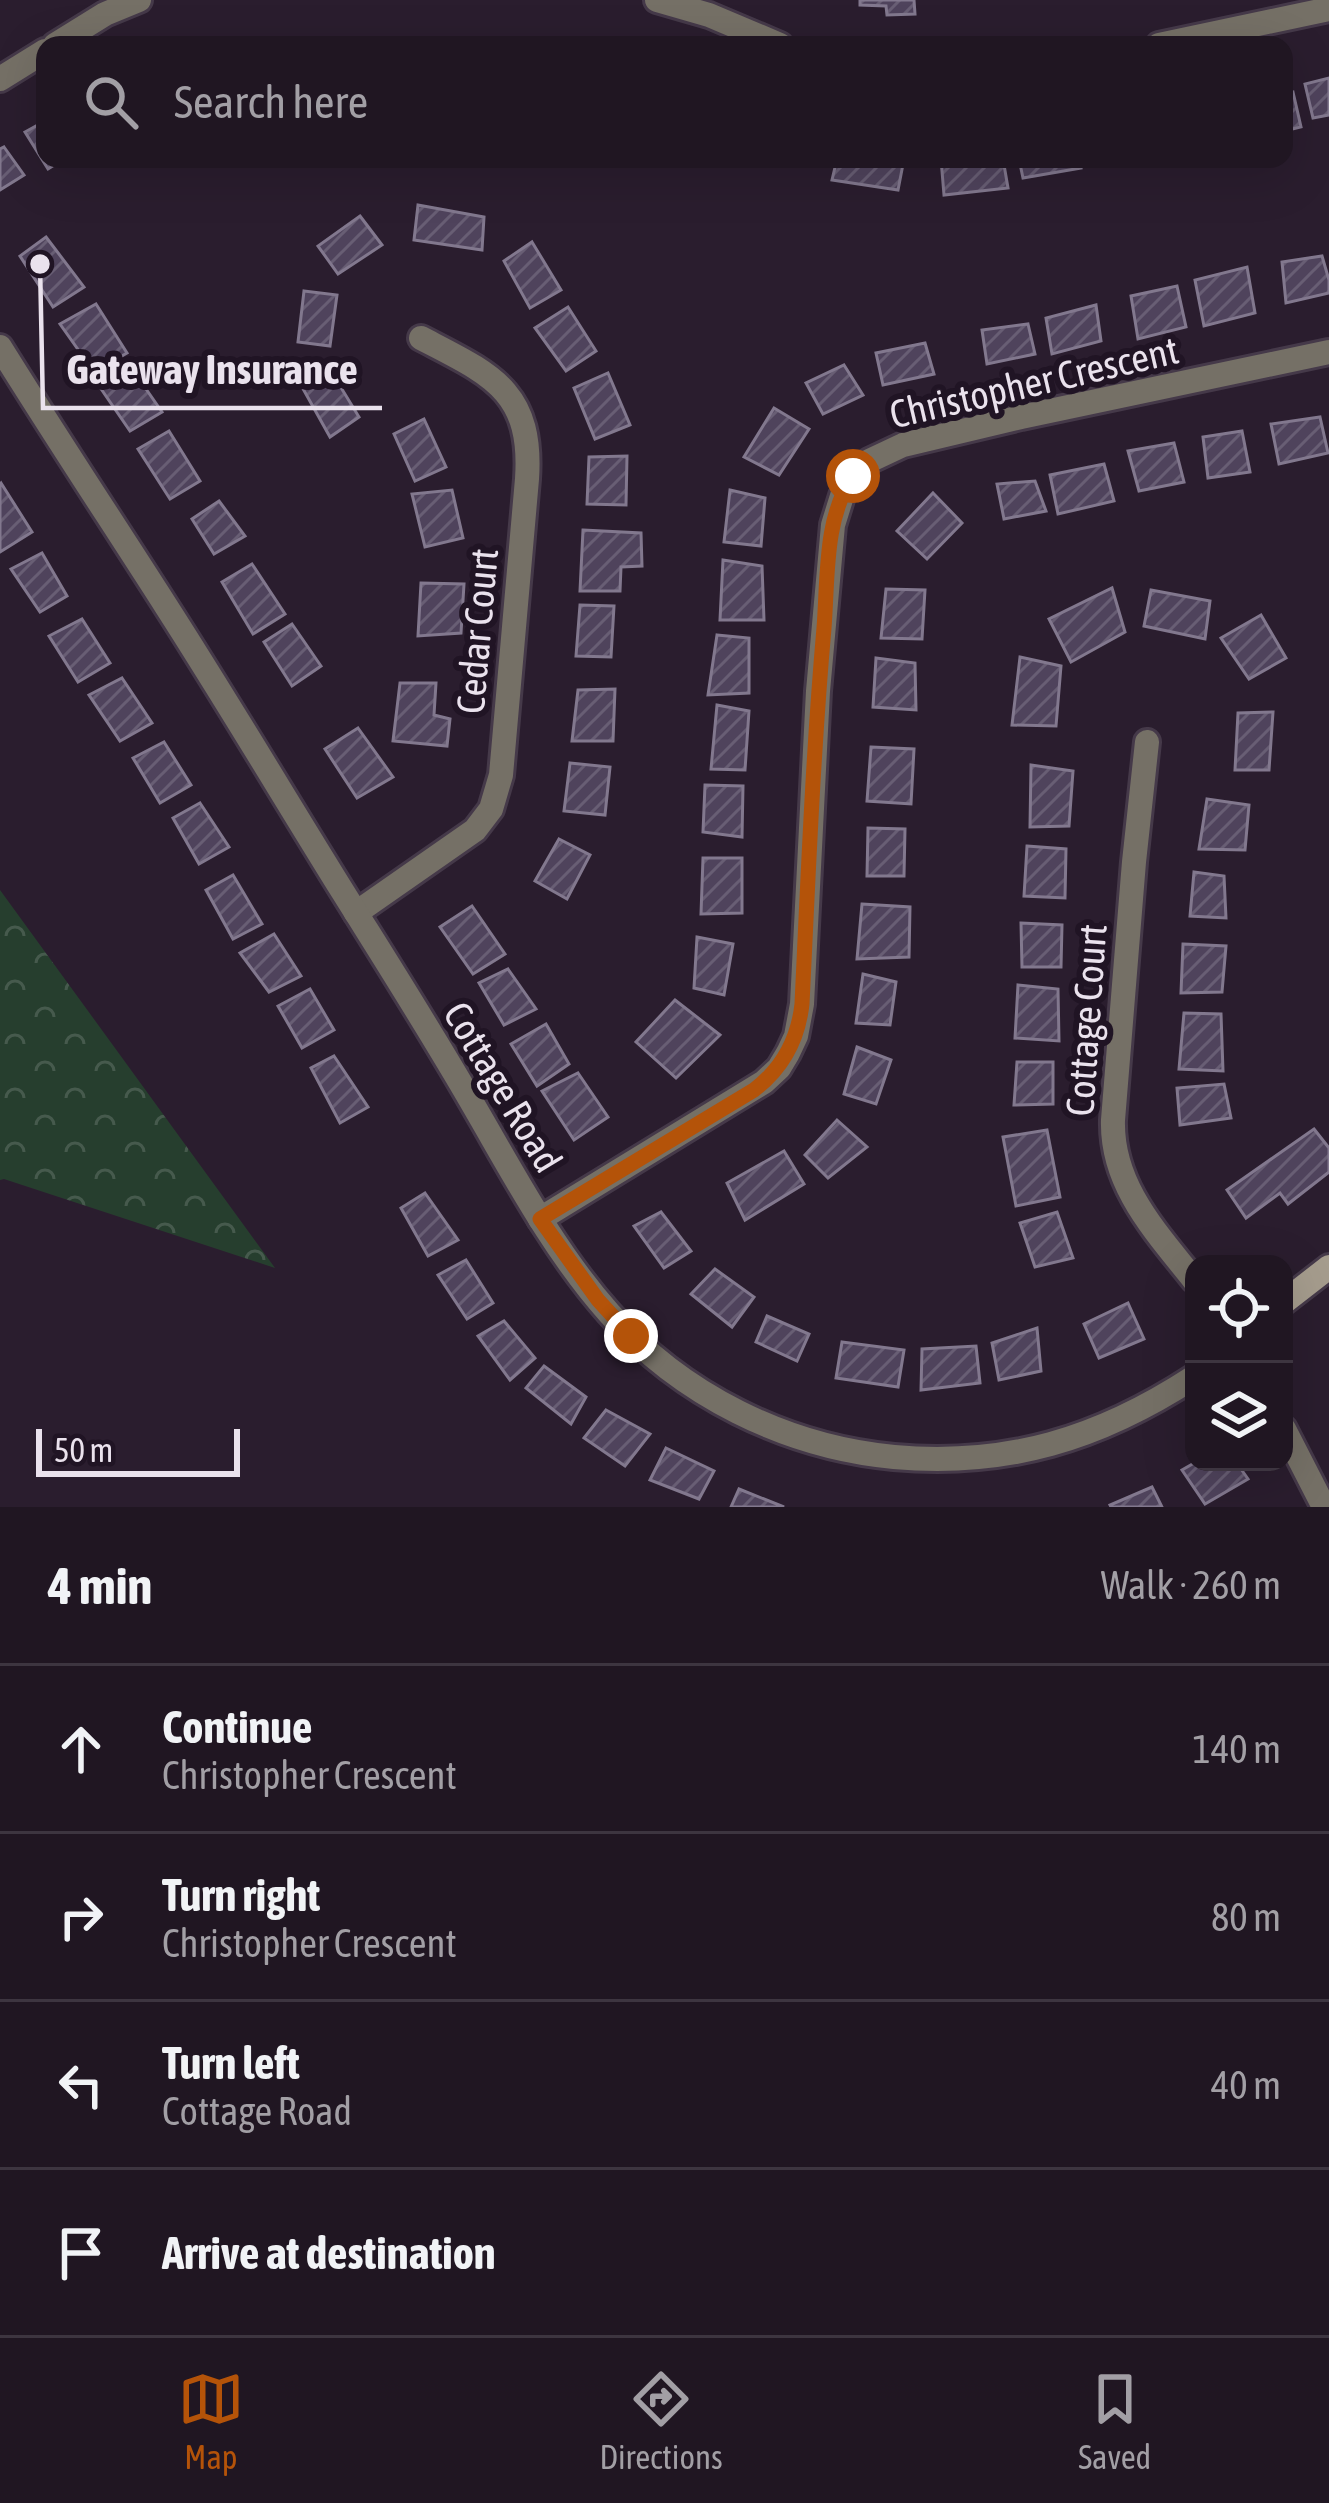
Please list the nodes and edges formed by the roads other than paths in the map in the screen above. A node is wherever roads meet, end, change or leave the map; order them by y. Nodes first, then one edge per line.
1 (139, 0) edge
2 (657, 0) edge
3 (1329, 9) edge
4 (70, 36) edge
5 (759, 36) edge
6 (1202, 36) edge
7 (36, 57) edge
8 (0, 79) edge
9 (422, 338) dead end
10 (0, 346) edge
11 (1329, 352) edge
12 (1147, 742) dead end
13 (356, 913) junction
14 (540, 1219) junction
15 (1329, 1267) edge
16 (1185, 1268) edge
17 (1293, 1294) edge
18 (1185, 1383) edge
19 (1293, 1447) edge
20 (1324, 1507) edge

1 - 4 street
2 - 5 street
3 - 6 street
7 - 8 street
9 - 13 street, Cedar Court
10 - 13 street, Cottage Road
11 - 14 street, Christopher Crescent
12 - 16 street, Cottage Court
13 - 14 street, Cottage Road
14 - 18 street, Cottage Road
15 - 17 main road
19 - 20 street

